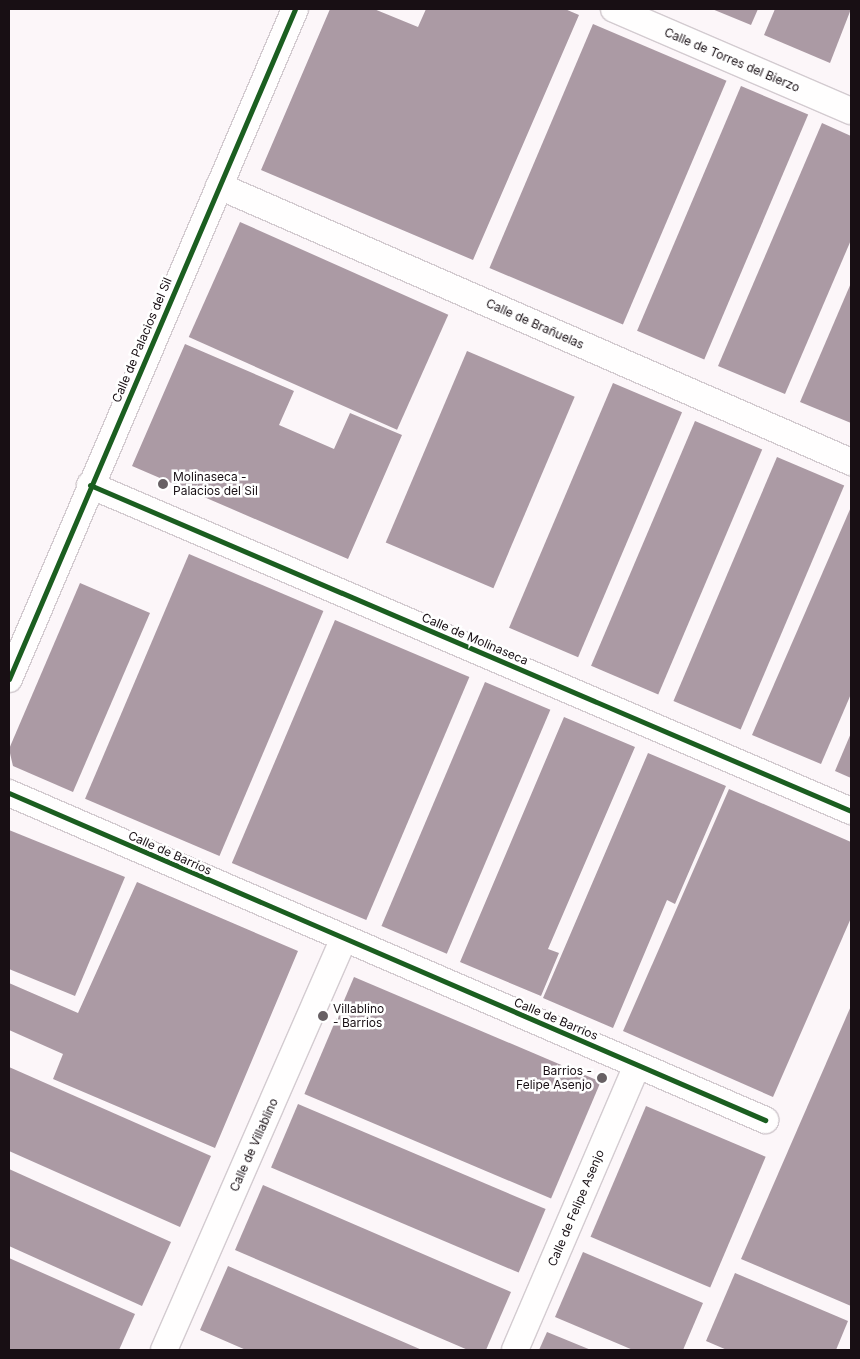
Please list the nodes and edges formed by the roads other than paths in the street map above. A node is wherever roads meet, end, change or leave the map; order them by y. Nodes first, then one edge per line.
1 (295, 9) edge
2 (614, 9) edge
3 (851, 112) edge
4 (219, 186) junction
5 (851, 462) edge
6 (90, 485) junction
7 (9, 678) edge
8 (9, 793) edge
9 (851, 811) edge
10 (343, 940) junction
11 (637, 1065) junction
12 (765, 1120) dead end
13 (164, 1350) edge
14 (515, 1350) edge

1 - 4 street, Calle de Palacios del Sil
2 - 3 street, Calle de Torres del Bierzo
4 - 5 street, Calle de Brañuelas
4 - 6 street, Calle de Palacios del Sil
6 - 7 street, Calle de Palacios del Sil
6 - 9 street, Calle de Molinaseca
8 - 10 street, Calle de Barrios
10 - 11 street, Calle de Barrios
10 - 13 street, Calle de Villablino
11 - 12 street, Calle de Barrios
11 - 14 street, Calle de Felipe Asenjo

